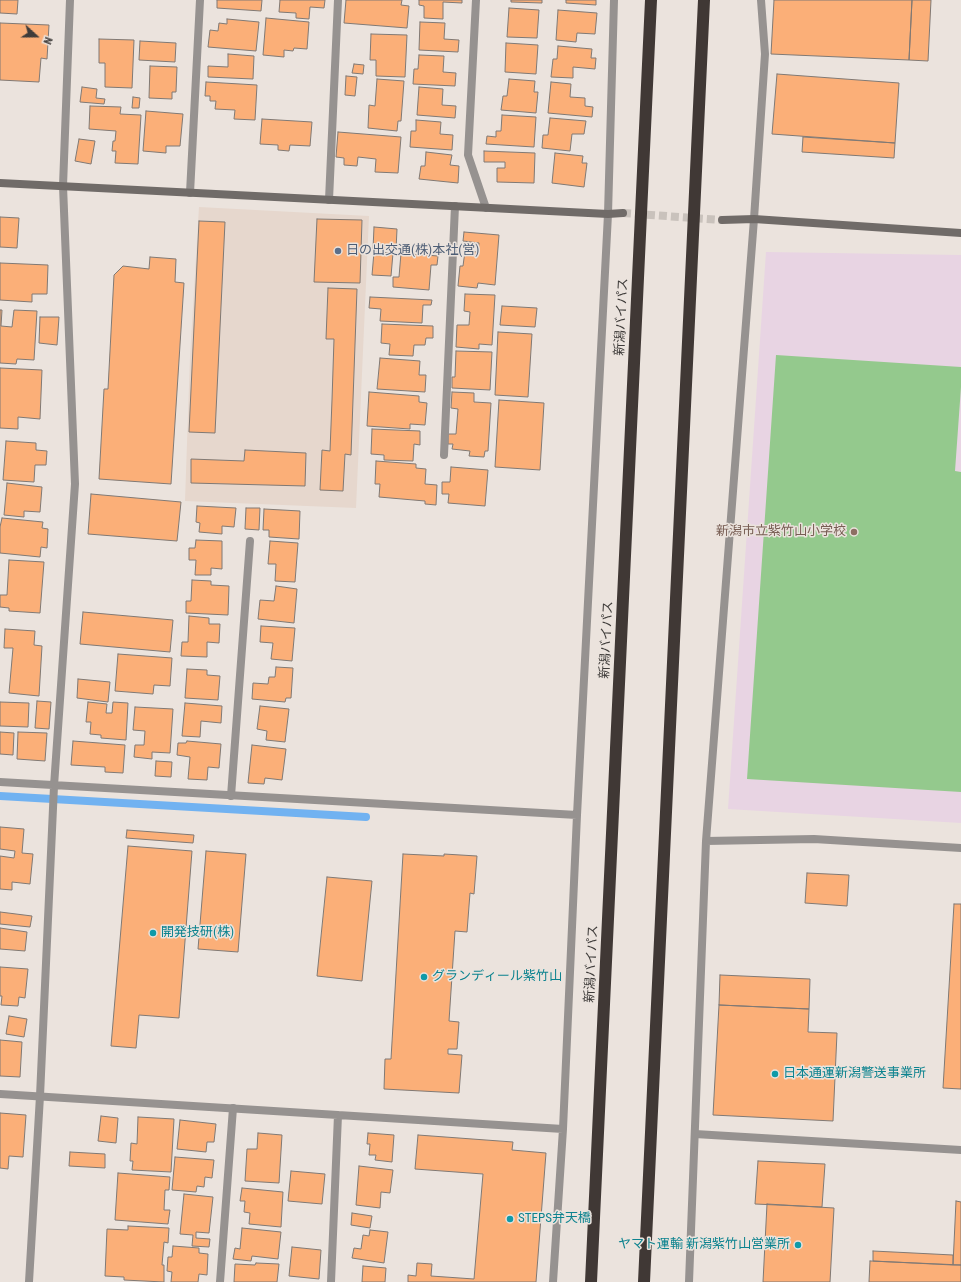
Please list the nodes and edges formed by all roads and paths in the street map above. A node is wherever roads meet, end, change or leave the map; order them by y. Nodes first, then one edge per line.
1 (70, 0) edge
2 (200, 0) edge
3 (338, 0) edge
4 (476, 0) edge
5 (614, 0) edge
6 (651, 0) edge
7 (704, 0) edge
8 (761, 0) edge
9 (0, 183) edge
10 (63, 186) junction
11 (190, 193) junction
12 (329, 200) junction
13 (455, 206) junction
14 (486, 208) junction
15 (623, 213) tunnel mouth
16 (608, 214) junction
17 (722, 220) tunnel mouth
18 (754, 220) junction
19 (961, 233) edge
20 (444, 454) dead end
21 (250, 541) dead end
22 (0, 782) edge
23 (54, 786) junction
24 (231, 796) junction
25 (578, 815) junction
26 (706, 841) junction
27 (961, 848) edge
28 (0, 1094) edge
29 (40, 1096) junction
30 (233, 1108) junction
31 (338, 1115) junction
32 (563, 1129) junction
33 (695, 1134) junction
34 (961, 1150) edge
35 (28, 1282) edge
36 (220, 1282) edge
37 (331, 1282) edge
38 (553, 1282) edge
39 (591, 1282) edge
40 (644, 1282) edge
41 (689, 1282) edge

1 - 10 street
2 - 11 street
3 - 12 street
4 - 14 street
5 - 16 street
6 - 39 highway, 新潟バイパス
7 - 40 highway
8 - 18 street
9 - 10 street
10 - 11 street
10 - 23 street
11 - 12 street
12 - 13 street
13 - 14 street
13 - 20 street
14 - 16 street
15 - 16 street
16 - 25 street
17 - 18 street
18 - 19 street
18 - 26 street
21 - 24 street
22 - 23 street
23 - 24 street
23 - 29 street
24 - 25 street
25 - 32 street
26 - 27 street
26 - 33 street
28 - 29 street
29 - 30 street
29 - 35 street
30 - 31 street
30 - 36 street
31 - 32 street
31 - 37 street
32 - 38 street
33 - 34 street
33 - 41 street

